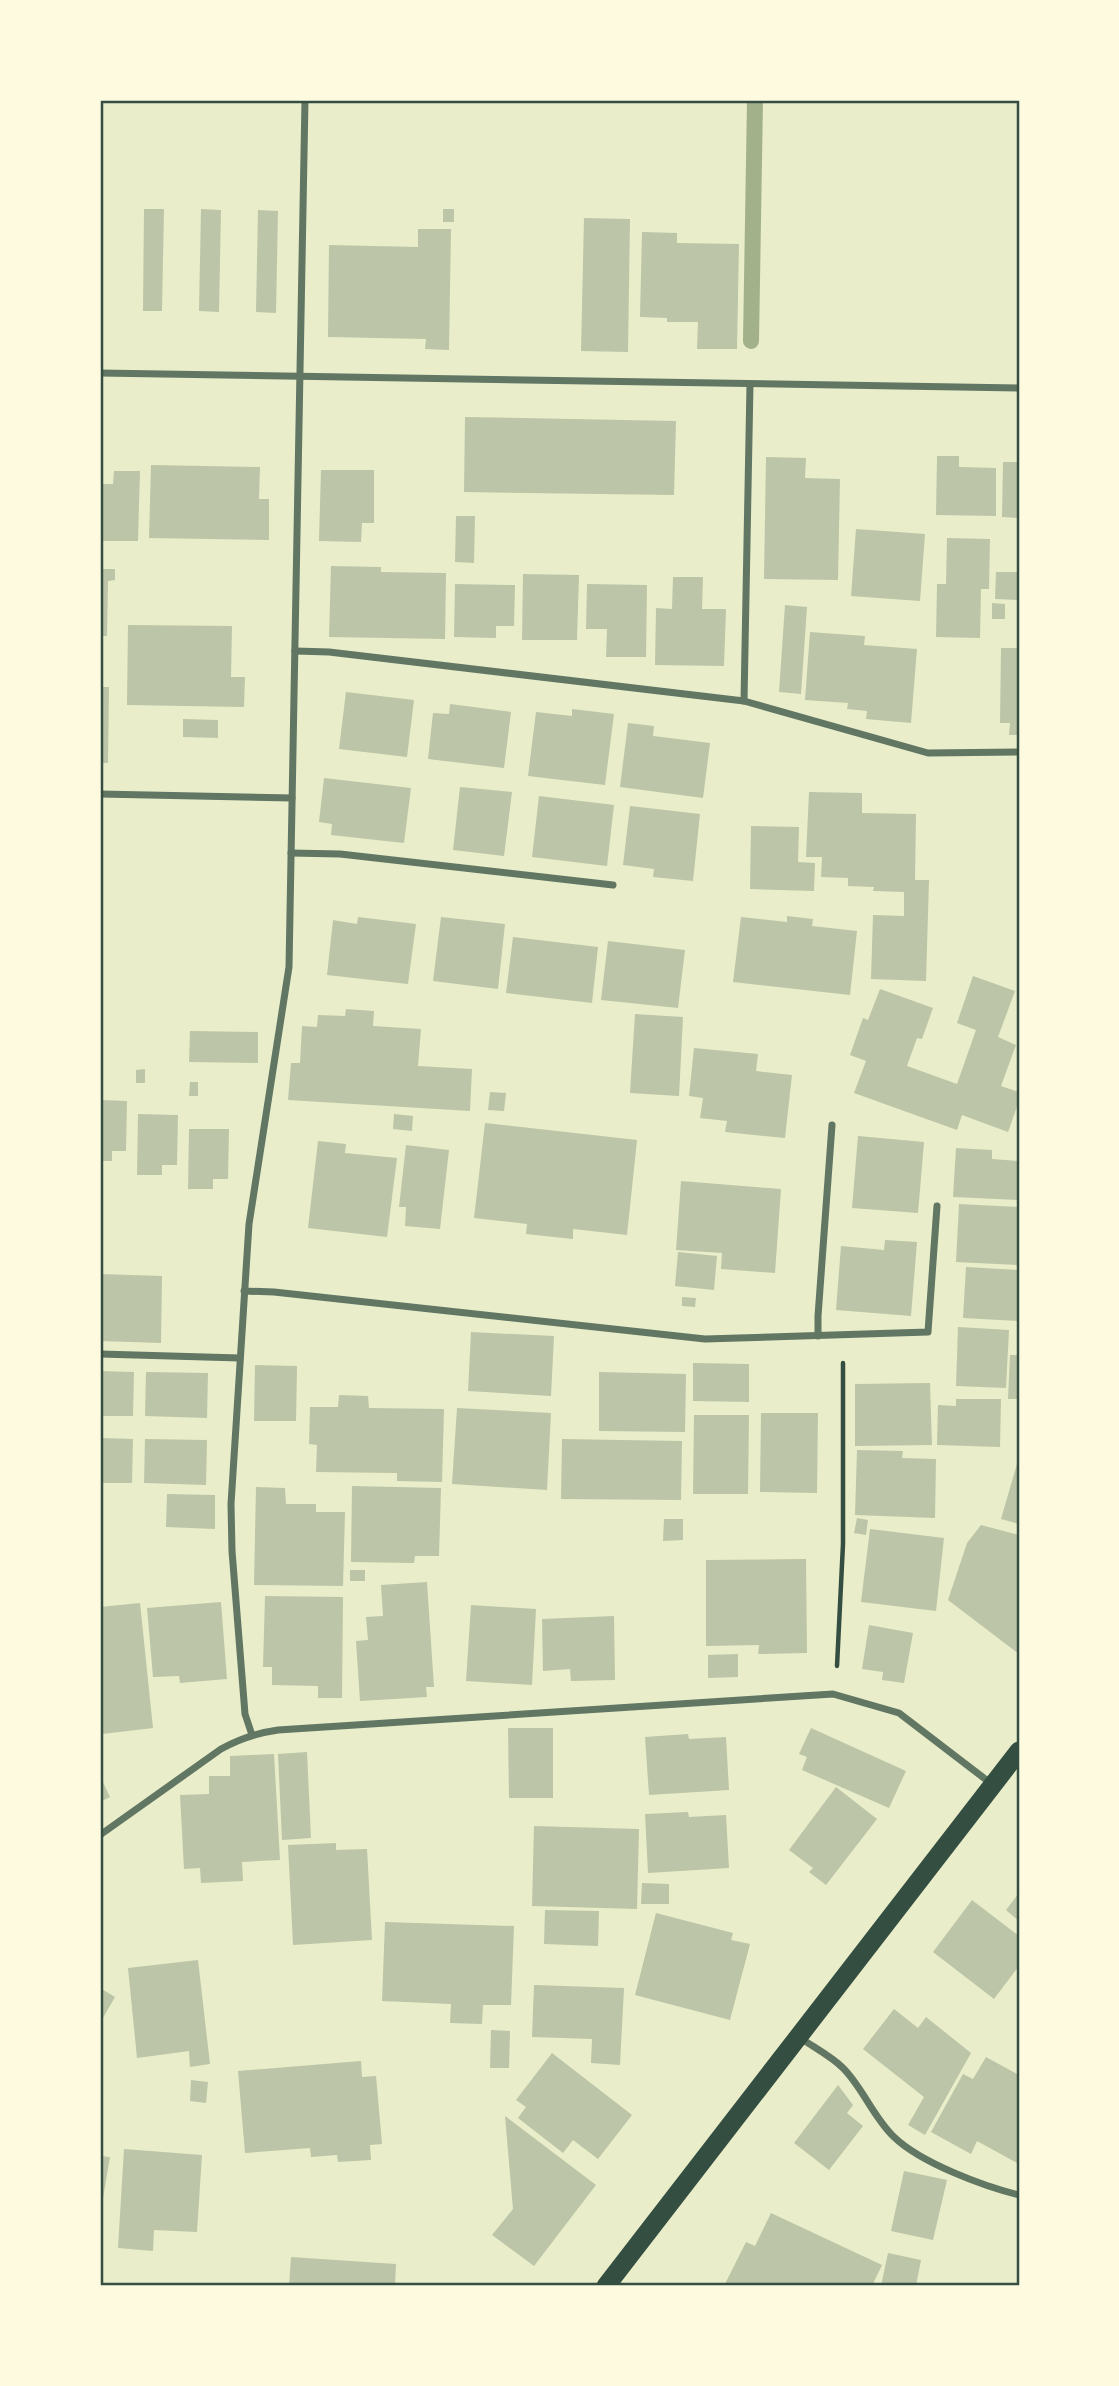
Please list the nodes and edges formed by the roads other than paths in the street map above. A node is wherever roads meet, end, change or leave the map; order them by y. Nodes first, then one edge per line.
1 (305, 100) edge
2 (100, 373) edge
3 (300, 376) junction
4 (750, 384) junction
5 (1019, 388) edge
6 (295, 652) junction
7 (744, 701) junction
8 (1019, 752) edge
9 (100, 794) edge
10 (292, 797) junction
11 (291, 853) junction
12 (613, 885) dead end
13 (832, 1125) dead end
14 (937, 1206) dead end
15 (244, 1291) junction
16 (818, 1336) junction
17 (100, 1353) edge
18 (240, 1357) junction
19 (252, 1735) junction
20 (1019, 1751) edge
21 (993, 1785) junction
22 (100, 1835) edge
23 (799, 2037) junction
24 (1019, 2195) edge
25 (606, 2286) edge

1 - 3 street
2 - 3 street
3 - 4 street
3 - 6 street
4 - 5 street
4 - 7 street
6 - 7 street
6 - 10 street
7 - 8 street
9 - 10 street
10 - 11 street
11 - 12 street
11 - 15 street
13 - 16 street
14 - 16 street
15 - 16 street
15 - 18 street
17 - 18 street
18 - 19 street
19 - 21 street
19 - 22 street
20 - 21 highway
21 - 23 highway
23 - 24 street
23 - 25 highway

